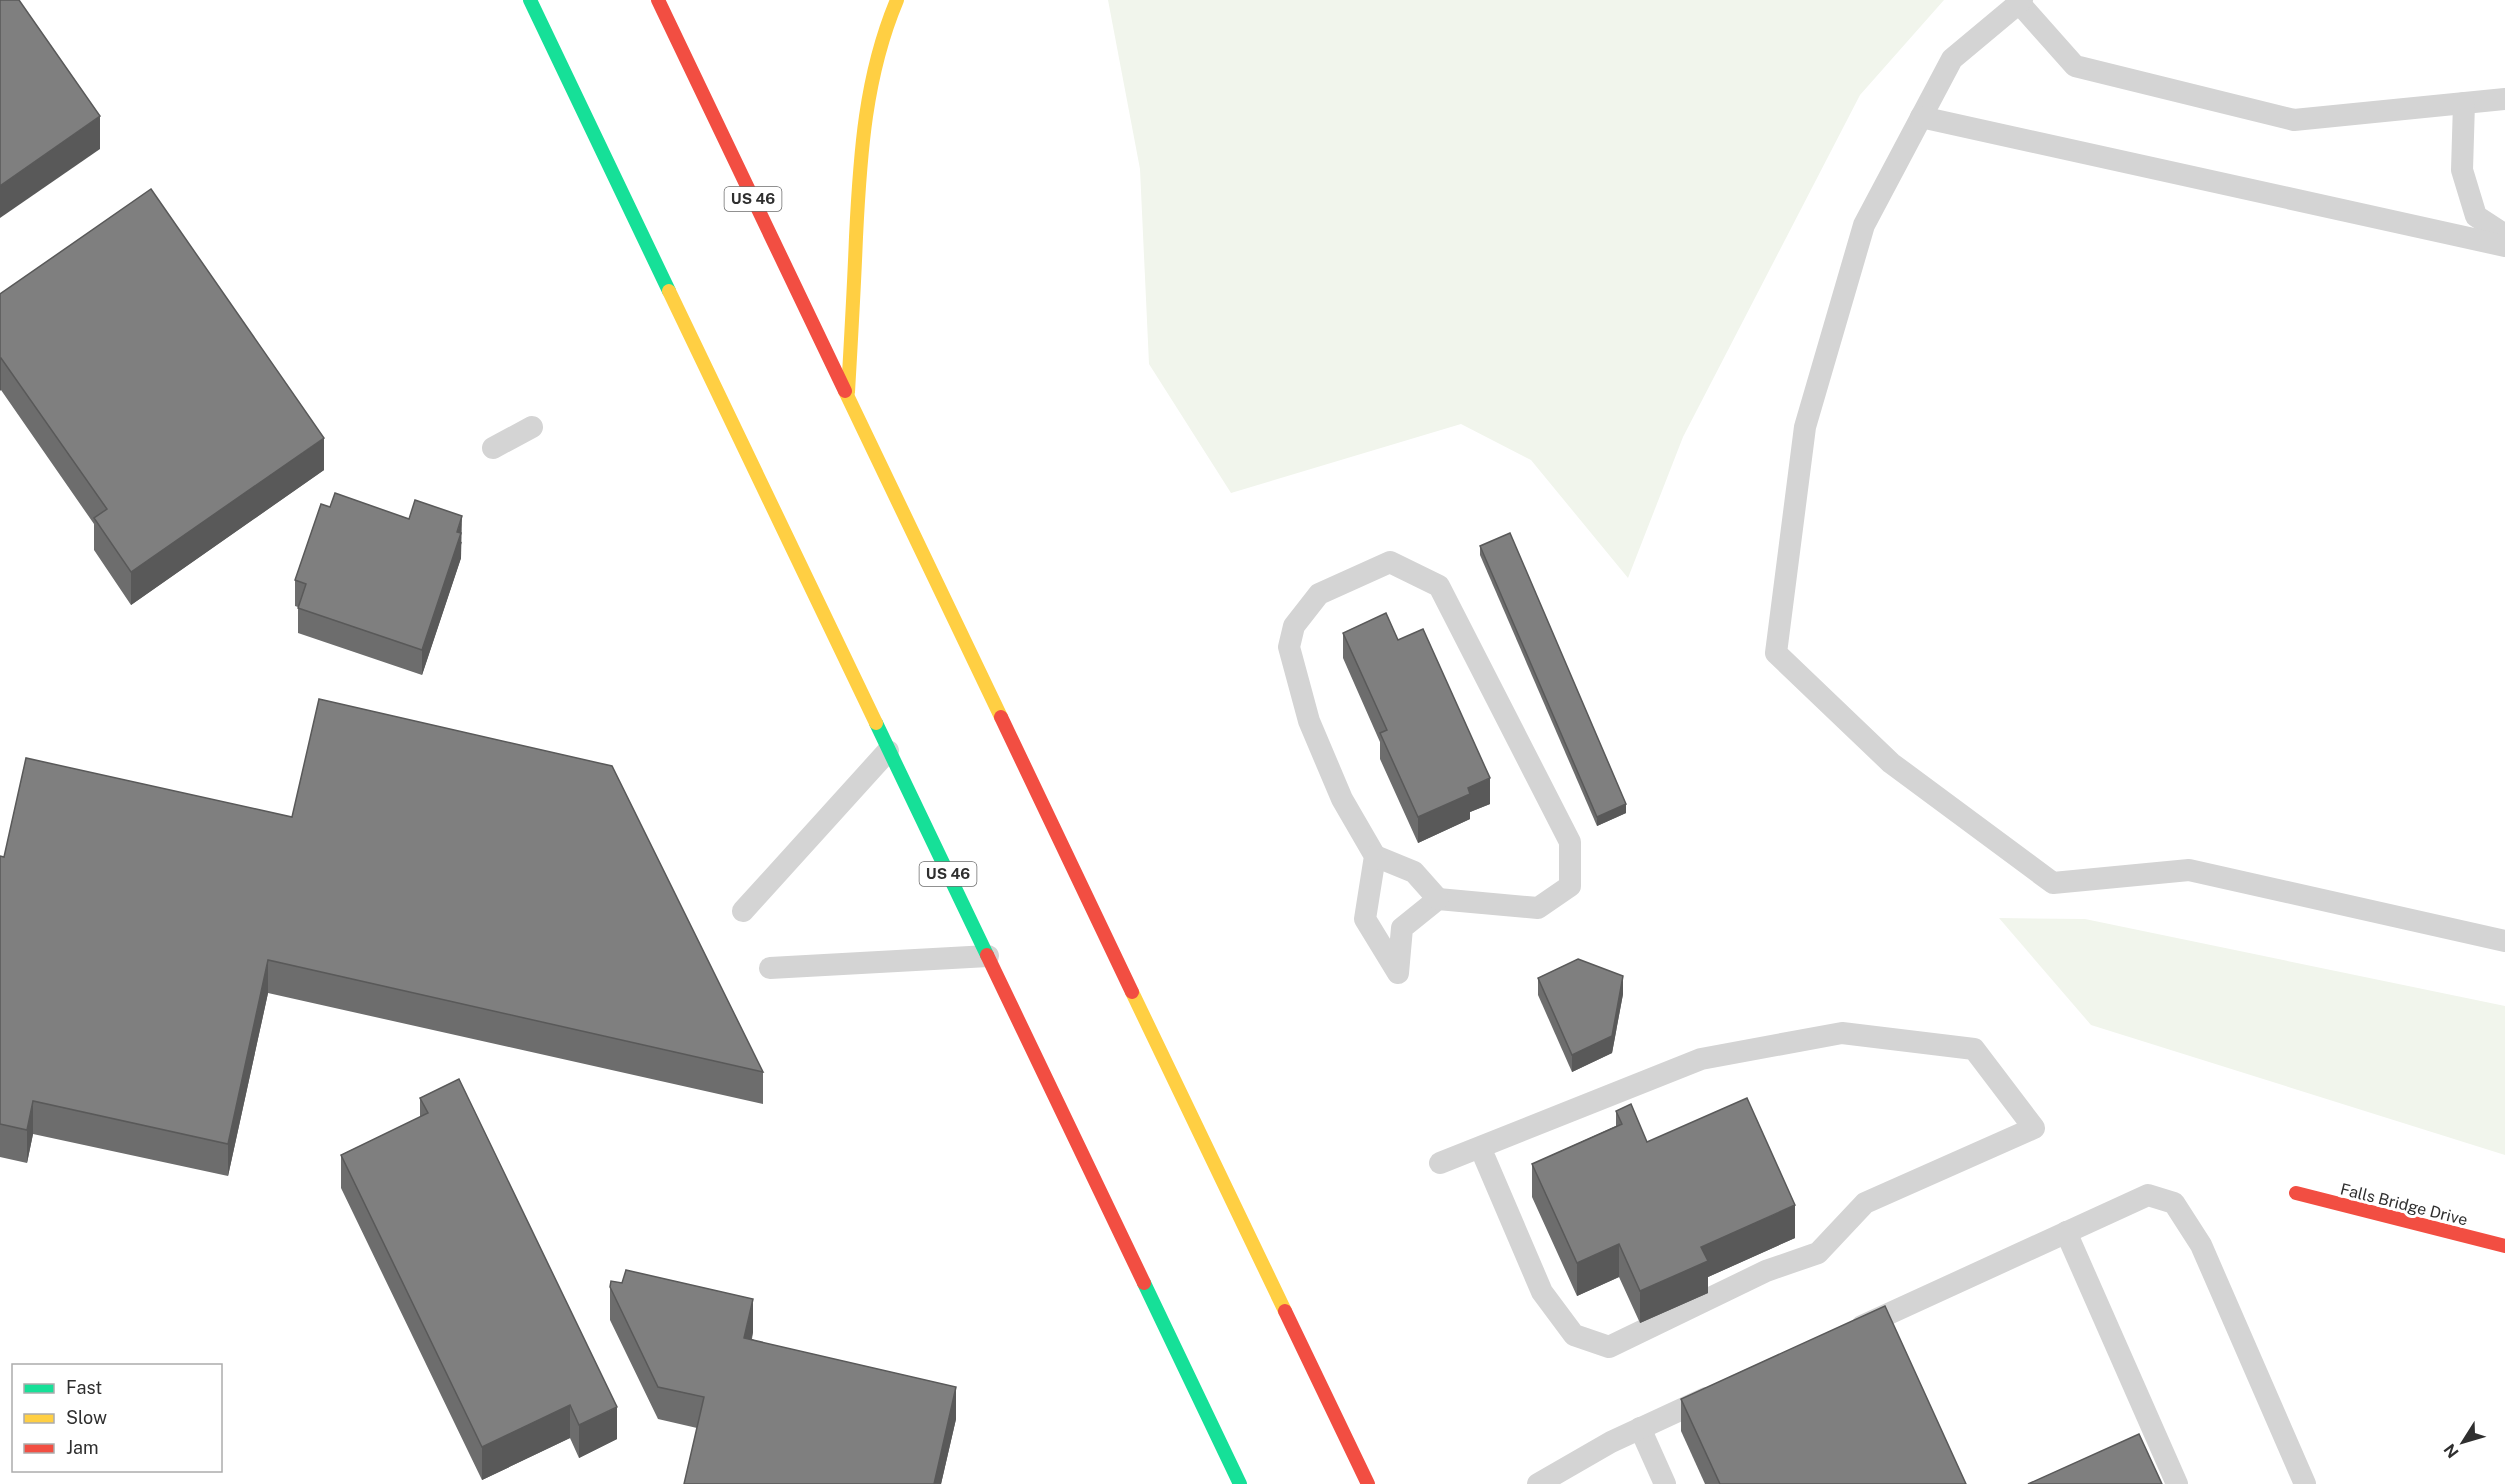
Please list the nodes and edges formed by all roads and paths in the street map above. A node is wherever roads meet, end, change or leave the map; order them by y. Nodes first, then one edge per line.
1 (530, 0) edge
2 (658, 0) edge
3 (897, 0) edge
4 (2021, 1) edge
5 (2505, 99) edge
6 (2464, 103) junction
7 (1921, 117) junction
8 (2505, 235) edge
9 (2505, 246) edge
10 (848, 397) junction
11 (532, 427) dead end
12 (493, 448) dead end
13 (888, 751) junction
14 (1375, 856) junction
15 (1438, 899) junction
16 (743, 912) dead end
17 (2505, 941) edge
18 (988, 956) junction
19 (771, 968) dead end
20 (1480, 1147) junction
21 (1440, 1164) dead end
22 (2296, 1193) dead end
23 (2066, 1232) junction
24 (2505, 1246) edge
25 (1842, 1335) edge
26 (1725, 1389) edge
27 (1640, 1428) junction
28 (1240, 1484) edge
29 (1368, 1484) edge
30 (1538, 1484) edge
31 (1665, 1484) edge
32 (2177, 1484) edge
33 (2305, 1484) edge

1 - 13 main road, US 46
2 - 10 main road, US 46
3 - 10 main road
4 - 6 lane
4 - 7 lane
5 - 6 lane
6 - 8 lane
7 - 9 lane
7 - 17 lane
10 - 29 main road, US 46
11 - 12 lane
13 - 16 lane
13 - 18 main road, US 46
14 - 15 lane
14 - 15 lane
14 - 15 lane
18 - 19 lane
18 - 28 main road, US 46
20 - 20 lane
20 - 21 lane
22 - 24 main road, Falls Bridge Drive
23 - 25 lane
23 - 32 lane
23 - 33 lane
26 - 27 lane
27 - 30 lane
27 - 31 lane

